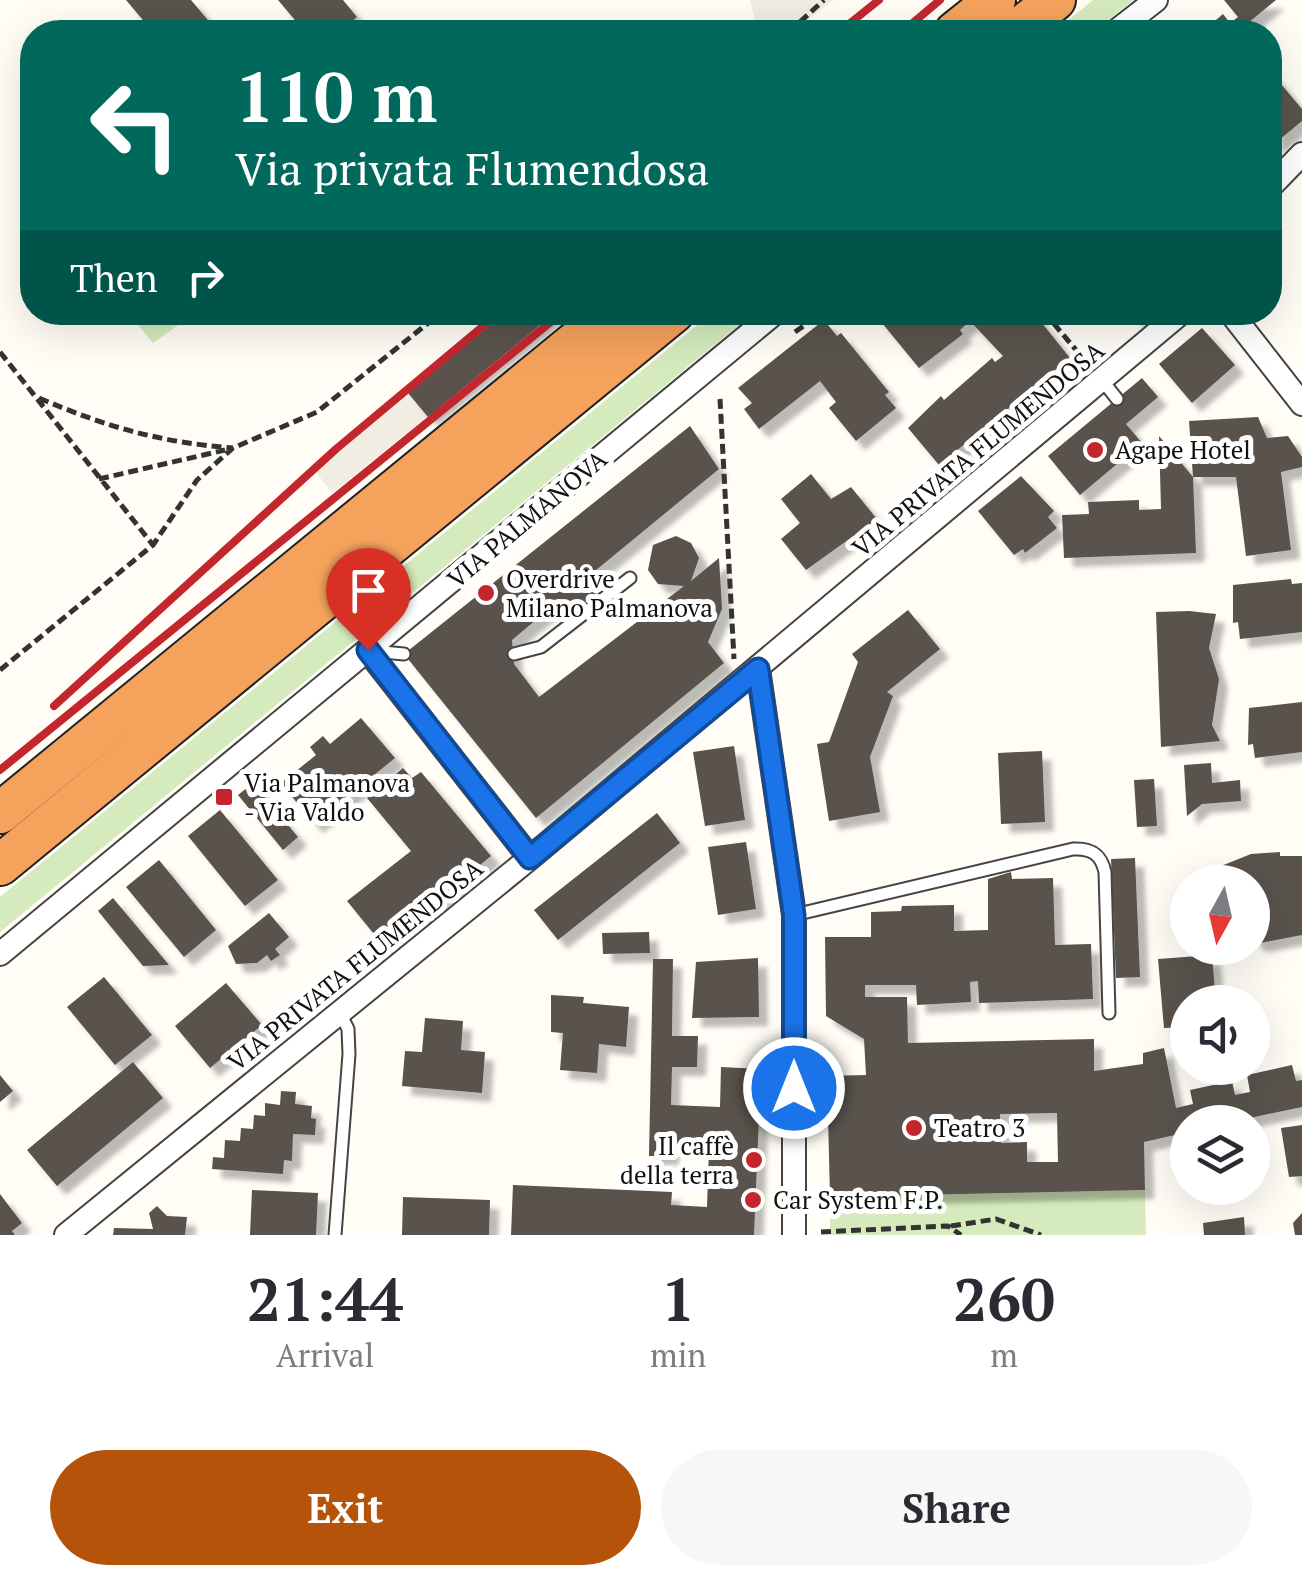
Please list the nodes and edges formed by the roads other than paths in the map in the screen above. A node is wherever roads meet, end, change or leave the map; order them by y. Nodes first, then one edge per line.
1 (995, 0) edge
2 (1055, 0) edge
3 (971, 20) edge
4 (1030, 20) edge
5 (1302, 154) edge
6 (1282, 173) edge
7 (596, 325) edge
8 (658, 325) edge
9 (760, 325) edge
10 (1170, 325) edge
11 (1240, 325) edge
12 (1302, 404) edge
13 (630, 578) dead end
14 (368, 650) junction
15 (404, 654) dead end
16 (514, 654) dead end
17 (758, 669) junction
18 (0, 813) edge
19 (530, 858) junction
20 (0, 865) edge
21 (794, 915) junction
22 (0, 954) edge
23 (340, 1012) junction
24 (1110, 1014) dead end
25 (66, 1235) edge
26 (334, 1235) edge
27 (794, 1235) edge

1 - 3 highway
2 - 4 highway
5 - 6 street
7 - 18 highway
8 - 20 highway
9 - 14 street, VIA PALMANOVA
10 - 17 street, VIA PRIVATA FLUMENDOSA
11 - 12 street
13 - 16 lane
14 - 15 lane
14 - 19 street
14 - 22 street, VIA PALMANOVA
17 - 19 street, VIA PRIVATA FLUMENDOSA
17 - 21 street
19 - 23 street, VIA PRIVATA FLUMENDOSA
21 - 24 lane
21 - 27 street
23 - 25 street, VIA PRIVATA FLUMENDOSA
23 - 26 lane

